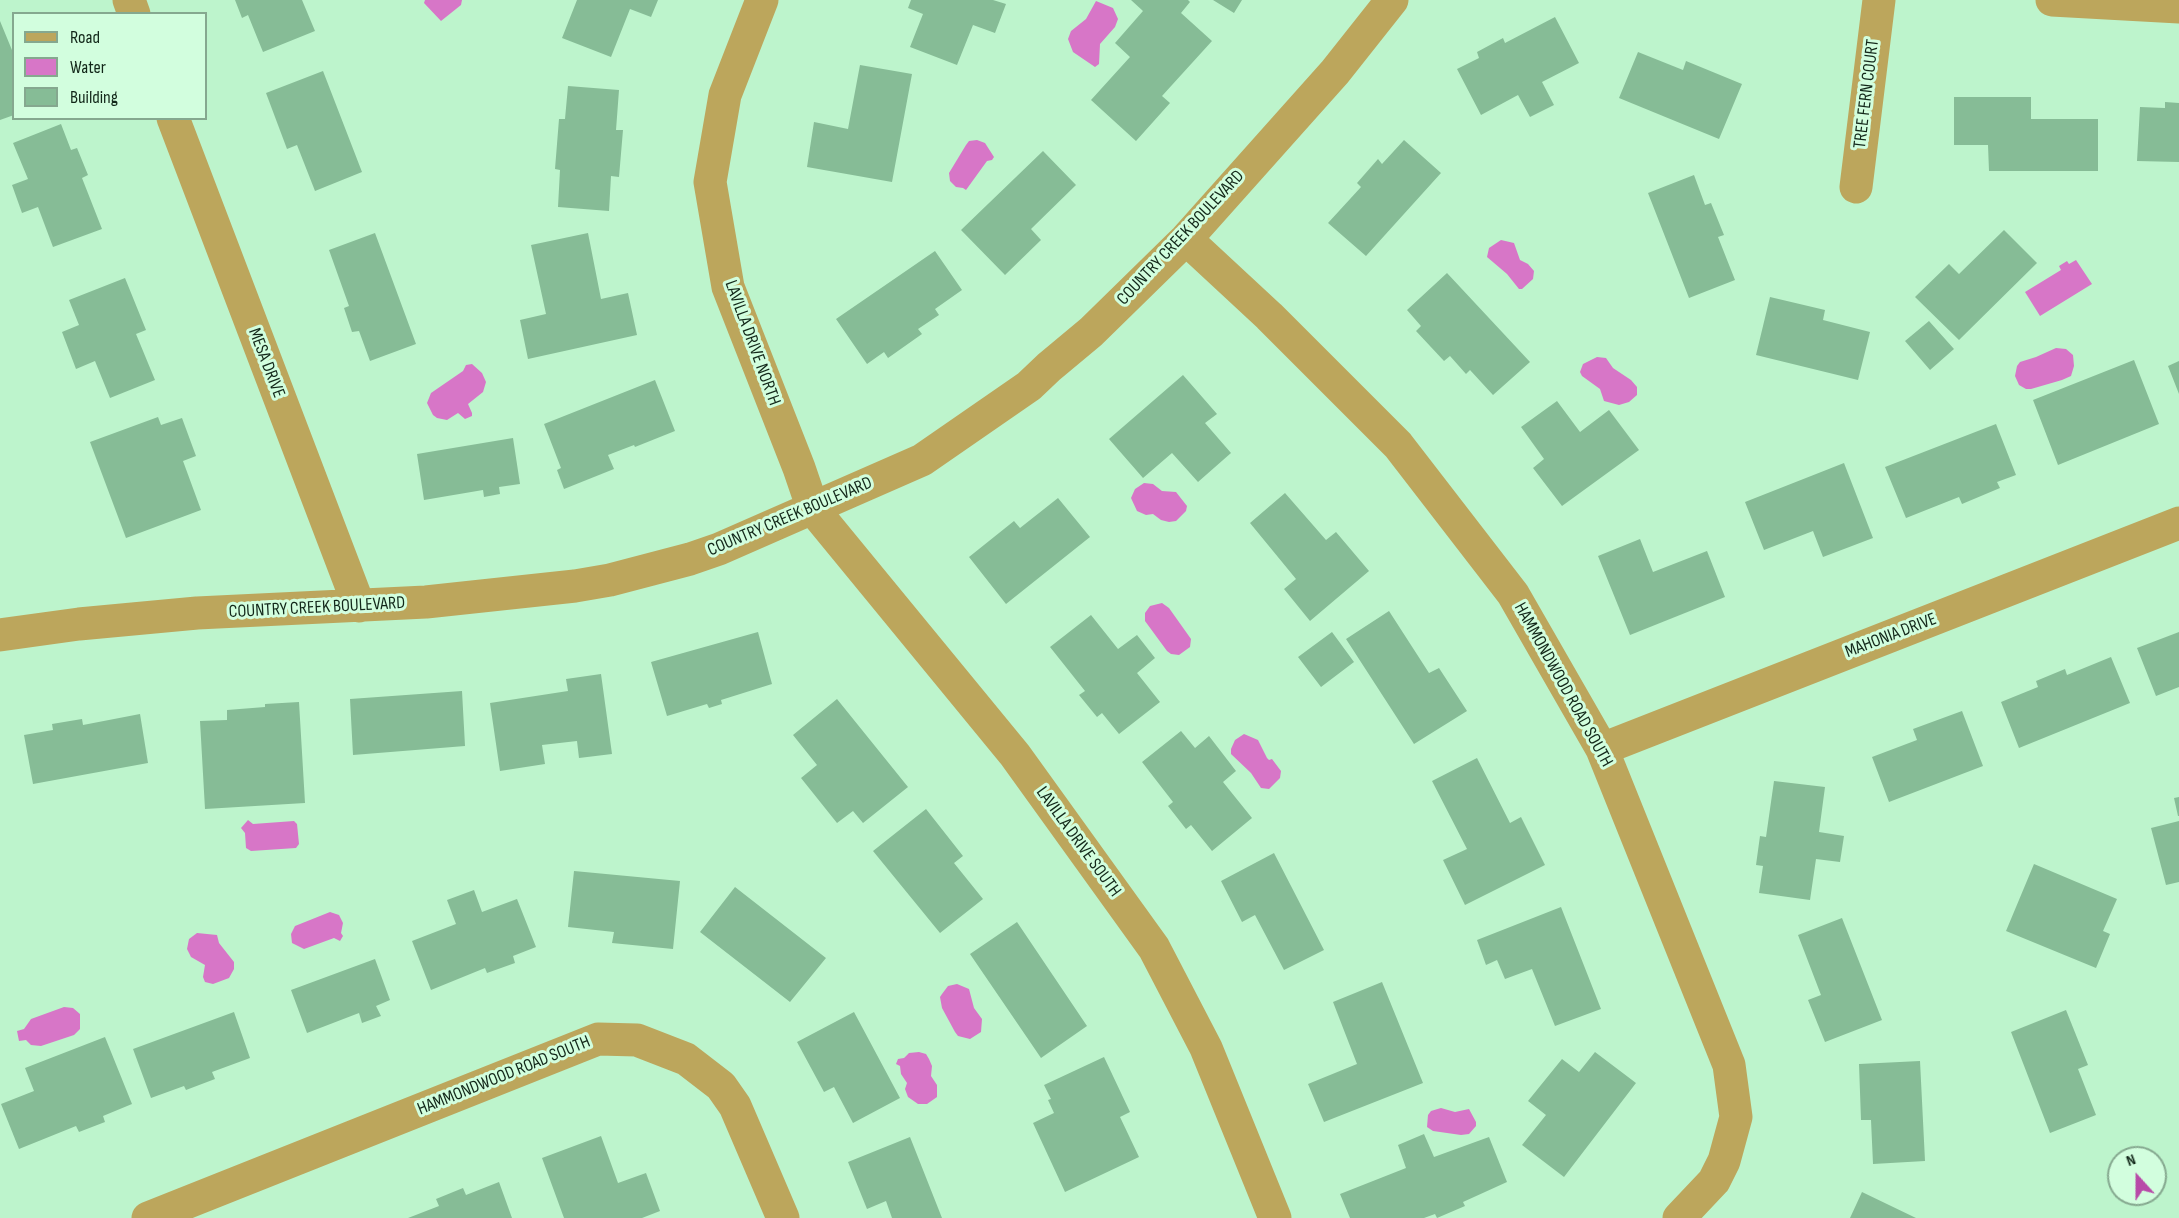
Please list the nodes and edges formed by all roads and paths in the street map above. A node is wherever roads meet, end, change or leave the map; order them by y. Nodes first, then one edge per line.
1 (762, 0) edge
2 (1392, 0) edge
3 (1879, 0) edge
4 (2052, 0) edge
5 (2179, 7) edge
6 (175, 120) edge
7 (1856, 188) dead end
8 (1186, 239) junction
9 (813, 509) junction
10 (2179, 523) edge
11 (359, 606) junction
12 (0, 635) edge
13 (1602, 749) junction
14 (148, 1218) edge
15 (783, 1218) edge
16 (1275, 1218) edge
17 (1679, 1218) edge

1 - 9 street, LAVILLA DRIVE NORTH
2 - 8 street, COUNTRY CREEK BOULEVARD
3 - 7 street, TREE FERN COURT
4 - 5 street
6 - 11 street, MESA DRIVE
8 - 9 street, COUNTRY CREEK BOULEVARD
8 - 13 street, HAMMONDWOOD ROAD SOUTH
9 - 11 street, COUNTRY CREEK BOULEVARD
9 - 16 street, LAVILLA DRIVE SOUTH
10 - 13 street, MAHONIA DRIVE
11 - 12 street, COUNTRY CREEK BOULEVARD
13 - 17 street, HAMMONDWOOD ROAD SOUTH
14 - 15 street, HAMMONDWOOD ROAD SOUTH

